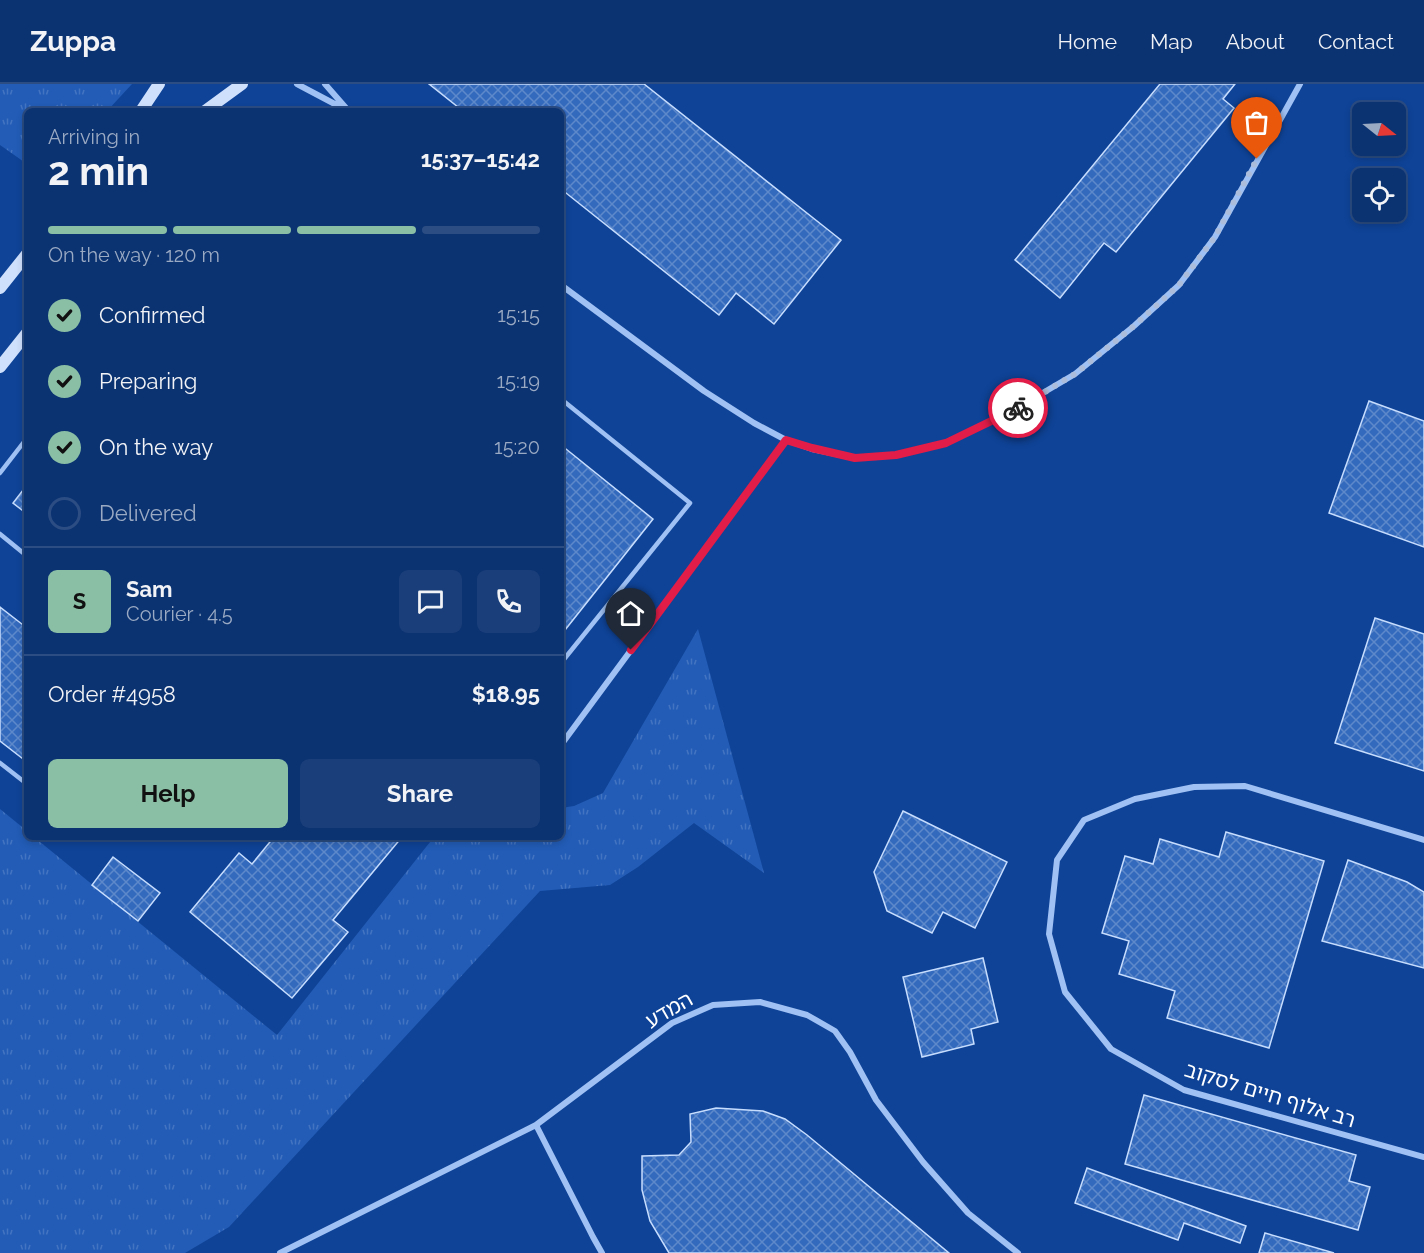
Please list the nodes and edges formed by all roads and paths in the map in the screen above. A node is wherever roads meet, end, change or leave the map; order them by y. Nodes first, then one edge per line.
1 (159, 84) edge
2 (242, 84) edge
3 (297, 84) edge
4 (325, 84) edge
5 (1300, 84) edge
6 (143, 108) edge
7 (209, 108) edge
8 (342, 108) edge
9 (345, 108) edge
10 (24, 258) edge
11 (564, 287) edge
12 (0, 288) edge
13 (24, 337) edge
14 (0, 366) edge
15 (564, 401) edge
16 (786, 440) junction
17 (24, 442) edge
18 (0, 473) edge
19 (0, 534) edge
20 (24, 554) edge
21 (564, 659) edge
22 (564, 741) edge
23 (0, 763) edge
24 (24, 782) edge
25 (1424, 840) edge
26 (536, 1125) junction
27 (1424, 1157) edge
28 (280, 1253) edge
29 (603, 1253) edge
30 (1018, 1253) edge

1 - 6 street
2 - 7 street
3 - 8 street
4 - 9 street
5 - 16 street
10 - 12 street
11 - 16 street
13 - 14 street
15 - 21 lane
16 - 22 street
17 - 18 lane
19 - 20 lane
23 - 24 lane
25 - 27 street, רב אלוף חיים לסקוב
26 - 28 street, המדע
26 - 29 street
26 - 30 street, המדע

